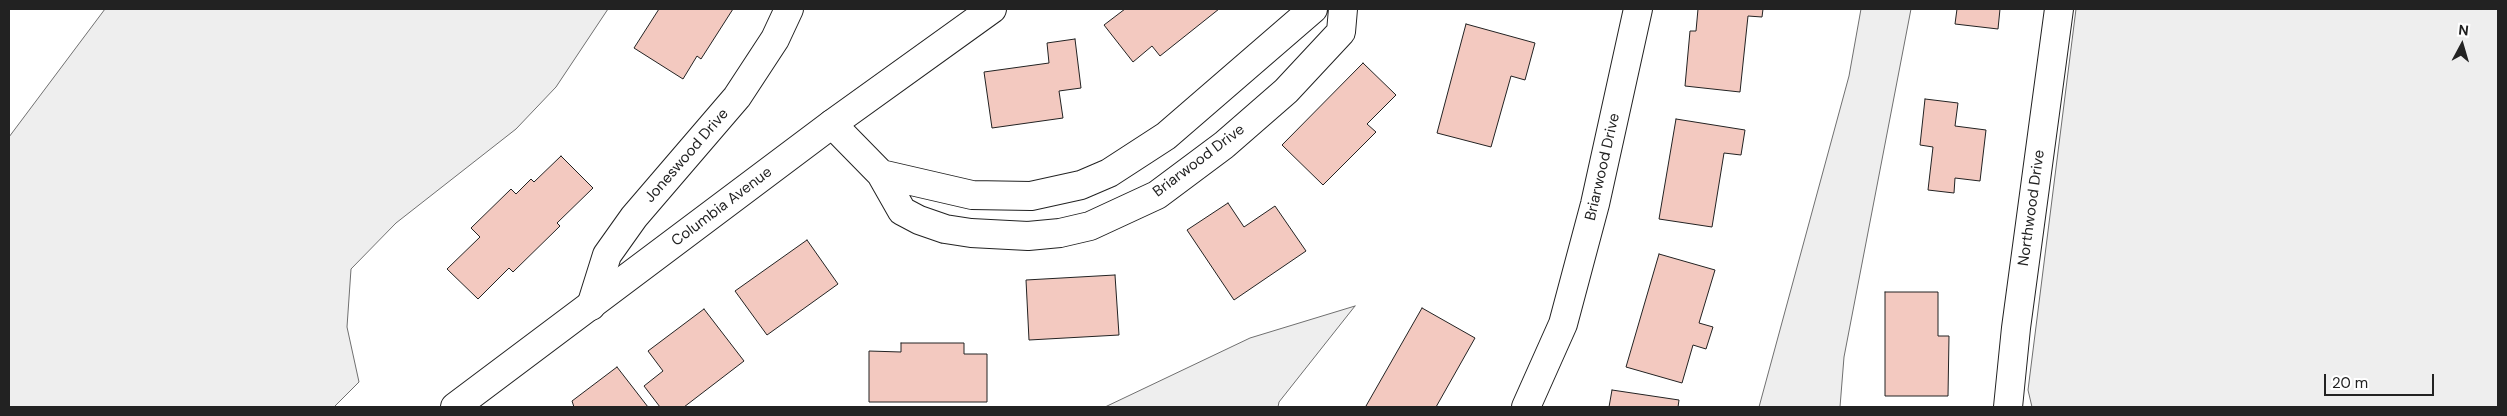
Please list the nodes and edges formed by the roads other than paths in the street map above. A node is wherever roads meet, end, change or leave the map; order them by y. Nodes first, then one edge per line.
1 (789, 9) edge
2 (992, 9) edge
3 (1313, 9) edge
4 (1343, 9) edge
5 (1638, 9) edge
6 (2059, 9) edge
7 (832, 124) junction
8 (881, 174) junction
9 (591, 306) junction
10 (455, 407) edge
11 (1526, 407) edge
12 (2008, 407) edge

1 - 9 street, Joneswood Drive
2 - 7 street, Columbia Avenue
3 - 8 street
4 - 8 street, Briarwood Drive
5 - 11 street, Briarwood Drive
6 - 12 street, Northwood Drive
7 - 8 street, Briarwood Drive
7 - 9 street, Columbia Avenue
9 - 10 street, Columbia Avenue

